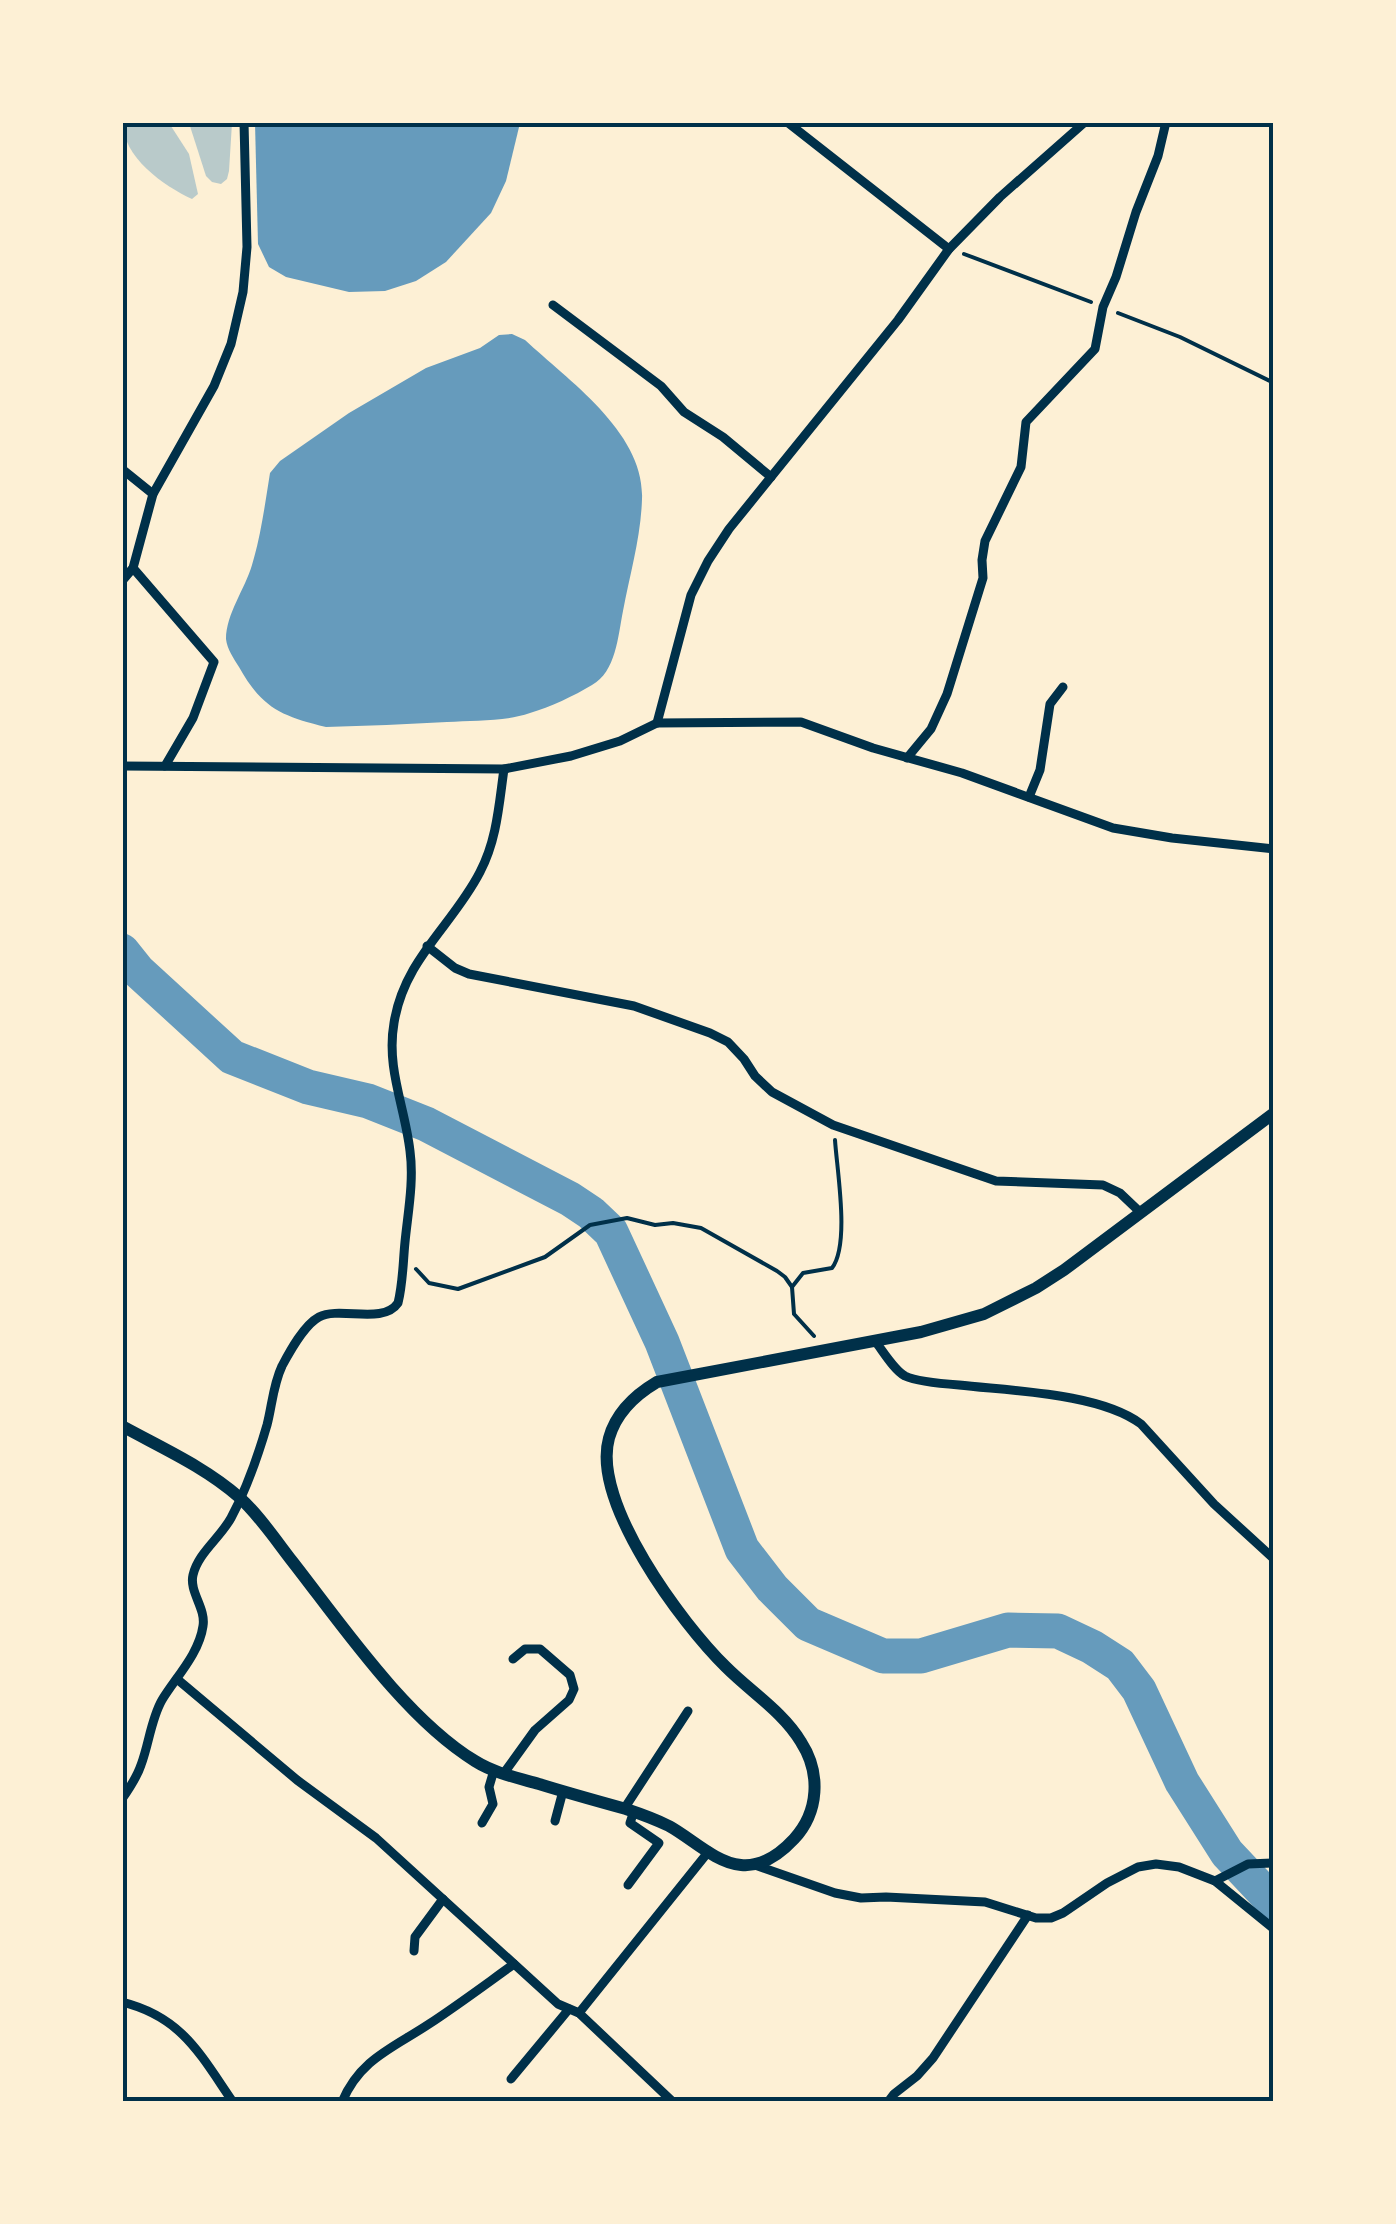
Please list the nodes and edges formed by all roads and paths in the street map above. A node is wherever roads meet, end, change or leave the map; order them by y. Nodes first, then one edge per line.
1 (244, 122) edge
2 (787, 122) edge
3 (1085, 122) edge
4 (1166, 122) edge
5 (949, 248) junction
6 (554, 305) dead end
7 (122, 470) edge
8 (771, 477) junction
9 (153, 494) junction
10 (133, 568) junction
11 (122, 581) edge
12 (1062, 687) dead end
13 (657, 723) junction
14 (907, 758) junction
15 (122, 766) edge
16 (165, 766) junction
17 (504, 769) junction
18 (1028, 797) junction
19 (1274, 849) edge
20 (427, 946) junction
21 (1274, 1113) edge
22 (834, 1125) junction
23 (1141, 1212) junction
24 (404, 1262) junction
25 (792, 1287) junction
26 (874, 1341) junction
27 (825, 1350) junction
28 (122, 1426) edge
29 (240, 1498) junction
30 (1274, 1559) edge
31 (513, 1660) dead end
32 (177, 1679) junction
33 (688, 1711) dead end
34 (499, 1772) junction
35 (563, 1791) junction
36 (122, 1799) edge
37 (629, 1810) junction
38 (555, 1821) dead end
39 (482, 1823) dead end
40 (709, 1851) junction
41 (1274, 1863) edge
42 (755, 1865) junction
43 (1215, 1882) junction
44 (628, 1884) dead end
45 (443, 1899) junction
46 (1028, 1916) junction
47 (1274, 1929) edge
48 (414, 1950) dead end
49 (514, 1964) junction
50 (122, 2002) edge
51 (574, 2011) junction
52 (512, 2079) dead end
53 (233, 2102) edge
54 (342, 2102) edge
55 (672, 2102) edge
56 (888, 2102) edge

1 - 9 street
2 - 5 street
3 - 5 street
4 - 14 street
5 - 8 street
6 - 8 street
7 - 9 street
8 - 13 street
9 - 10 street
10 - 11 street
10 - 16 street
12 - 18 street
13 - 14 street
13 - 17 street
14 - 18 street
15 - 16 street
16 - 17 street
17 - 20 street
18 - 19 street
20 - 22 street
20 - 24 street
21 - 23 main road
22 - 23 street
22 - 25 path
23 - 26 main road
24 - 25 path
24 - 29 street
25 - 27 path
26 - 27 main road
26 - 30 street
27 - 42 main road
28 - 29 main road
29 - 32 street
29 - 34 main road
31 - 34 street
32 - 36 street
32 - 45 street
33 - 37 street
34 - 35 main road
34 - 39 street
35 - 37 main road
35 - 38 street
37 - 40 main road
37 - 44 street
40 - 42 main road
40 - 51 street
41 - 43 street
42 - 46 street
43 - 46 street
43 - 47 street
45 - 48 street
45 - 49 street
46 - 56 street
49 - 51 street
49 - 54 street
50 - 53 street
51 - 52 street
51 - 55 street

